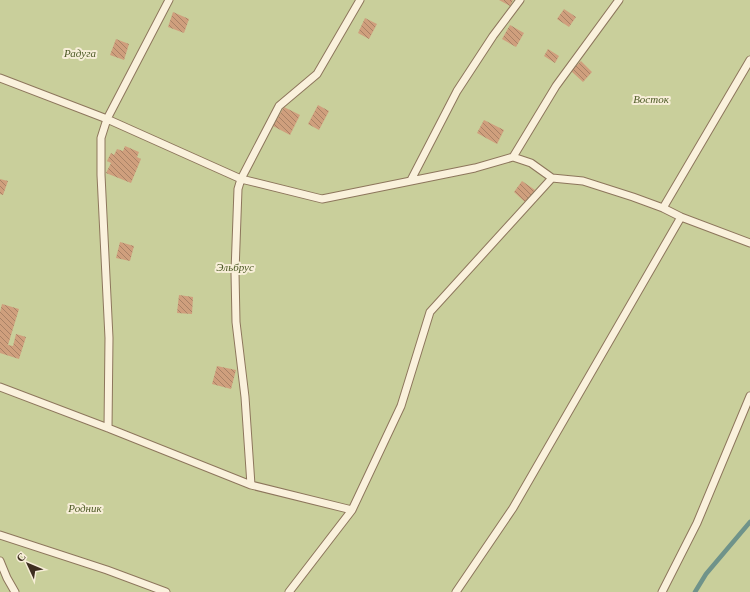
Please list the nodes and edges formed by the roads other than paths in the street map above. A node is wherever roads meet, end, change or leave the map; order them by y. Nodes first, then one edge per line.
1 (169, 0) edge
2 (360, 0) edge
3 (520, 0) edge
4 (619, 0) edge
5 (750, 60) edge
6 (0, 78) edge
7 (107, 118) junction
8 (513, 157) junction
9 (552, 178) junction
10 (241, 180) junction
11 (411, 180) junction
12 (663, 208) junction
13 (681, 217) junction
14 (750, 242) edge
15 (0, 387) edge
16 (750, 396) edge
17 (108, 428) junction
18 (251, 485) junction
19 (352, 510) junction
20 (0, 535) edge
21 (0, 560) edge
22 (15, 592) edge
23 (166, 592) edge
24 (290, 592) edge
25 (456, 592) edge
26 (662, 592) edge

1 - 7 lane
2 - 10 lane
3 - 11 lane
4 - 8 lane
5 - 12 lane
6 - 7 lane
7 - 10 lane
7 - 17 lane
8 - 9 lane
8 - 11 lane
9 - 12 lane
9 - 19 lane
10 - 11 lane
10 - 18 lane
12 - 13 lane
13 - 14 lane
13 - 25 lane
15 - 17 lane
16 - 26 lane
17 - 18 lane
18 - 19 lane
19 - 24 lane
20 - 23 lane
21 - 22 lane

